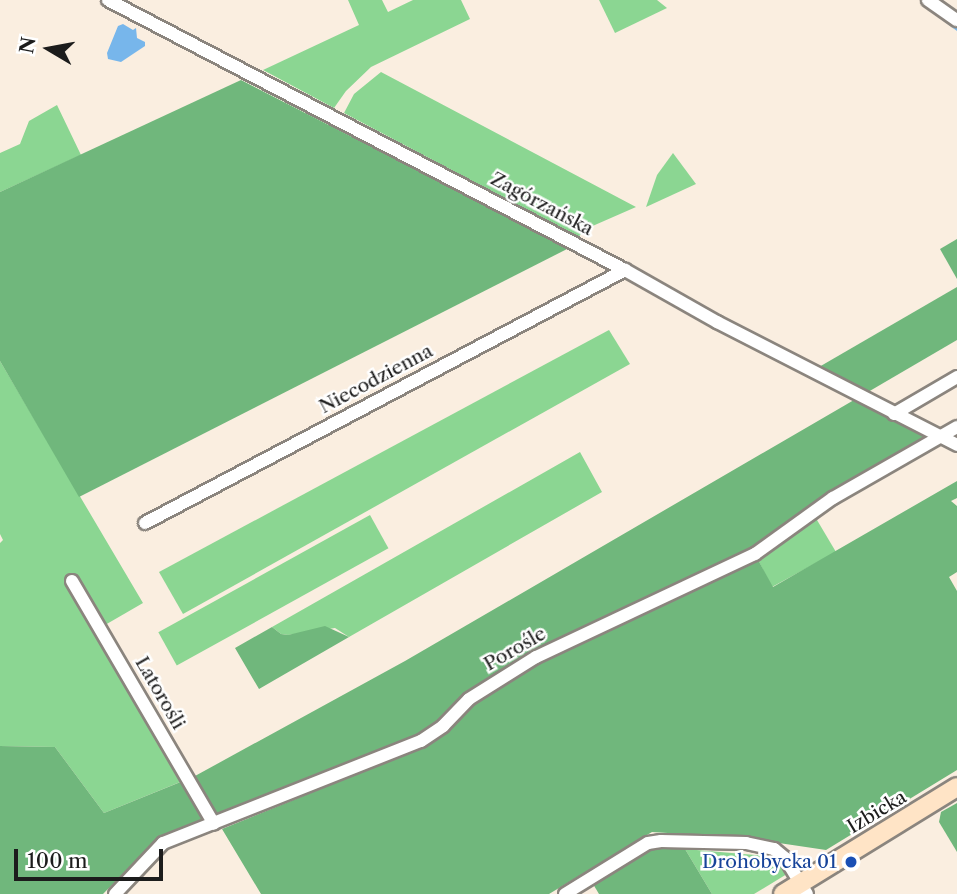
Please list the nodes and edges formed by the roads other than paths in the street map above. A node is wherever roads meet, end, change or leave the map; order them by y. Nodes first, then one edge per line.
1 (108, 0) edge
2 (928, 0) edge
3 (957, 20) edge
4 (625, 270) junction
5 (957, 377) edge
6 (894, 414) junction
7 (957, 428) edge
8 (941, 437) junction
9 (957, 446) edge
10 (145, 523) dead end
11 (72, 581) dead end
12 (957, 788) edge
13 (214, 824) junction
14 (804, 888) edge
15 (115, 894) edge
16 (565, 894) edge
17 (783, 894) edge

1 - 4 street, Zagórzańska
2 - 3 street
4 - 6 street, Zagórzańska
4 - 10 street, Niecodzienna
5 - 6 street
6 - 8 street, Zagórzańska
7 - 8 street, Porośle
8 - 9 street, Zagórzańska
8 - 13 street, Porośle
11 - 13 street, Latorośli
12 - 14 street, Izbicka
13 - 15 street, Porośle
14 - 16 street
14 - 17 street, Izbicka

